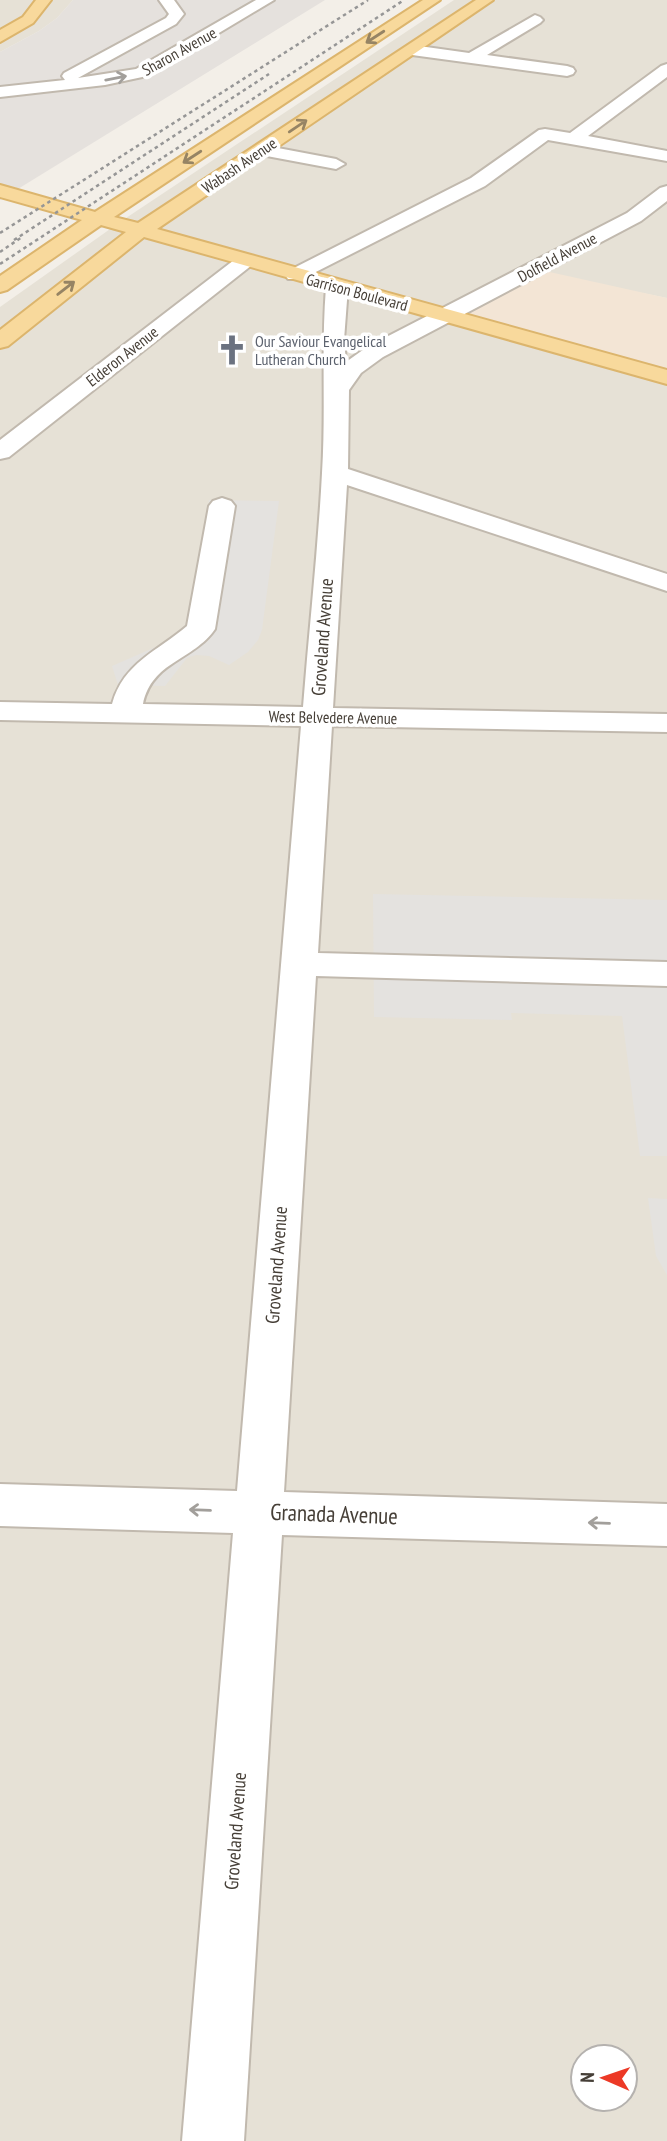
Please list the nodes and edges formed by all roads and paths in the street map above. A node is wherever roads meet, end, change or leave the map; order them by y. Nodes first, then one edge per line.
1 (44, 0) edge
2 (166, 0) edge
3 (267, 0) edge
4 (433, 0) edge
5 (486, 0) edge
6 (215, 7) dead end
7 (535, 20) dead end
8 (230, 22) junction
9 (0, 37) edge
10 (412, 50) junction
11 (472, 58) junction
12 (667, 69) edge
13 (568, 71) dead end
14 (50, 87) junction
15 (0, 92) edge
16 (573, 139) junction
17 (262, 150) junction
18 (667, 156) edge
19 (336, 164) dead end
20 (0, 191) edge
21 (667, 192) edge
22 (97, 219) junction
23 (139, 232) junction
24 (245, 261) junction
25 (295, 275) junction
26 (0, 286) edge
27 (337, 287) junction
28 (444, 316) junction
29 (0, 341) edge
30 (667, 377) edge
31 (337, 390) junction
32 (0, 452) edge
33 (335, 473) junction
34 (222, 506) dead end
35 (667, 583) edge
36 (0, 711) edge
37 (125, 713) junction
38 (316, 717) junction
39 (667, 723) edge
40 (298, 964) junction
41 (667, 974) edge
42 (0, 1505) edge
43 (258, 1512) junction
44 (667, 1525) edge
45 (213, 2141) edge

1 - 9 main road
2 - 14 street
3 - 8 street, Sharon Avenue
4 -> 22 main road, Wabash Avenue
5 - 10 main road, Wabash Avenue
6 - 8 street
7 - 11 street
14 -> 8 street, Sharon Avenue
10 - 11 street
17 -> 10 main road, Wabash Avenue
11 - 13 street
12 - 16 street
14 - 15 street, Sharon Avenue
16 - 18 street
16 - 25 street
17 - 19 street
17 - 23 main road, Wabash Avenue
20 - 22 main road, Garrison Boulevard
21 - 28 street, Dolfield Avenue
22 - 23 main road, Garrison Boulevard
22 - 26 main road, Wabash Avenue
23 - 24 main road, Garrison Boulevard
29 -> 23 main road, Wabash Avenue
24 - 25 main road, Garrison Boulevard
24 - 32 street, Elderon Avenue
25 - 27 main road, Garrison Boulevard
27 - 28 main road, Garrison Boulevard
27 - 31 street, Groveland Avenue
28 - 30 main road, Garrison Boulevard
28 - 31 street
31 - 33 street, Groveland Avenue
33 - 35 street
33 - 38 street, Groveland Avenue
34 - 37 street
36 - 37 street, West Belvedere Avenue
37 - 38 street, West Belvedere Avenue
38 - 39 street, West Belvedere Avenue
38 - 40 street, Groveland Avenue
40 - 41 street
40 - 43 street, Groveland Avenue
43 -> 42 street, Granada Avenue
44 -> 43 street, Granada Avenue
43 - 45 street, Groveland Avenue

